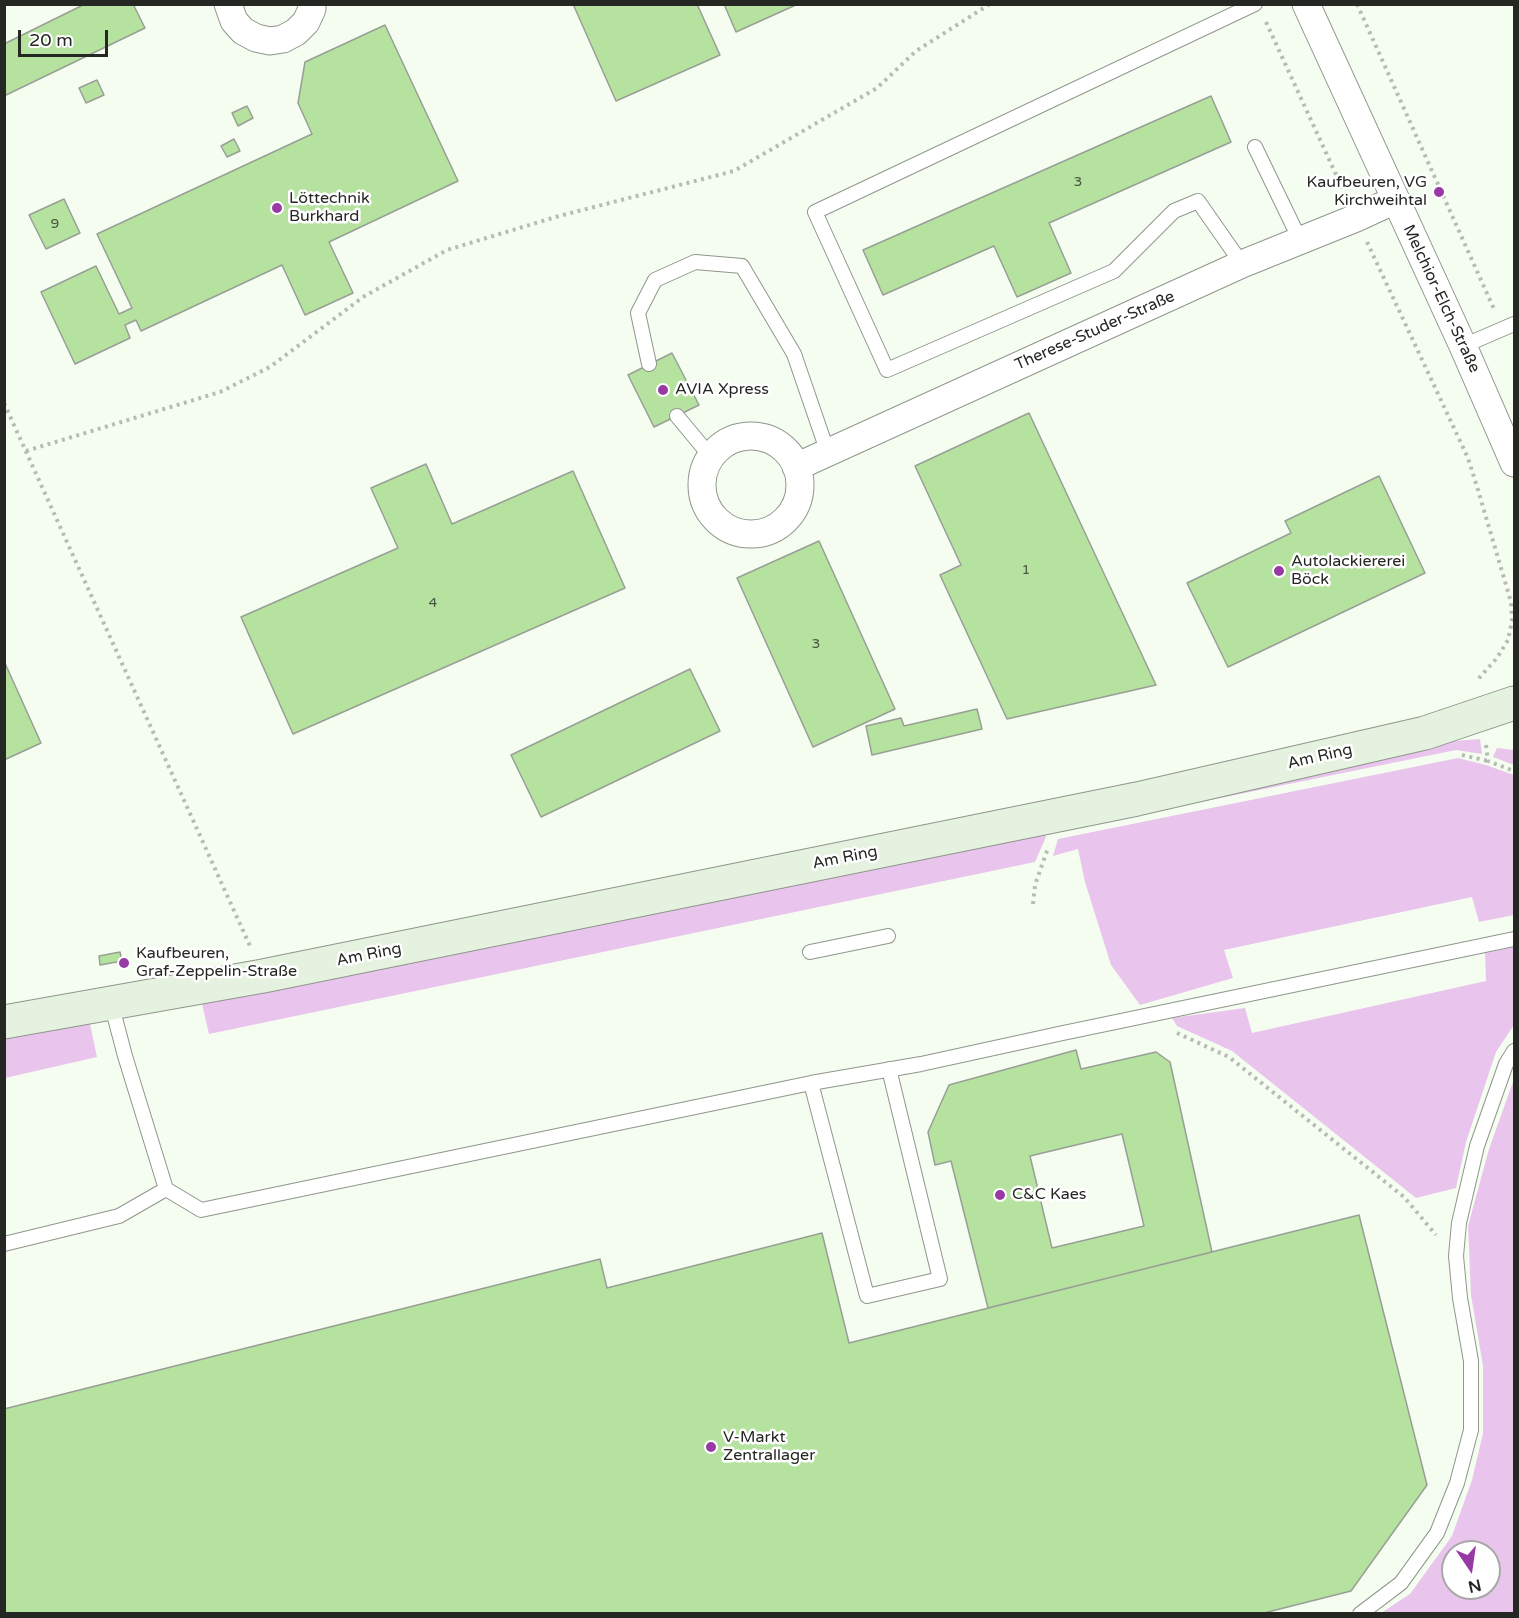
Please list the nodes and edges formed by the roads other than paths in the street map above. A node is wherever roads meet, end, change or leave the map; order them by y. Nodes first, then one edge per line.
1 (228, 4) edge
2 (312, 4) edge
3 (1306, 4) edge
4 (1259, 10) edge
5 (1255, 147) dead end
6 (1395, 200) junction
7 (1300, 240) junction
8 (1242, 264) junction
9 (1509, 326) edge
10 (1463, 346) junction
11 (650, 364) dead end
12 (677, 416) dead end
13 (828, 453) junction
14 (711, 457) junction
15 (1515, 463) edge
16 (796, 467) junction
17 (1515, 702) edge
18 (1494, 723) edge
19 (888, 936) dead end
20 (1515, 939) edge
21 (810, 952) dead end
22 (111, 1003) junction
23 (4, 1022) edge
24 (1515, 1051) edge
25 (890, 1069) junction
26 (811, 1083) junction
27 (166, 1189) junction
28 (4, 1244) edge
29 (1360, 1614) edge

1 - 2 street
3 - 6 street, Melchior-Elch-Straße
4 - 8 lane
5 - 7 lane
6 - 7 street, Therese-Studer-Straße
6 - 10 street, Melchior-Elch-Straße
7 - 8 street, Therese-Studer-Straße
8 - 13 street, Therese-Studer-Straße
9 - 10 lane
10 - 15 street, Melchior-Elch-Straße
11 - 13 lane
12 - 14 lane
13 - 16 street, Therese-Studer-Straße
14 - 16 street
14 - 16 street
17 - 18 street, Am Ring
18 - 22 street, Am Ring
19 - 21 lane
20 - 25 lane
22 - 23 street, Am Ring
22 - 27 lane
24 - 29 lane
25 - 26 lane
25 - 26 lane
26 - 27 lane
27 - 28 lane

